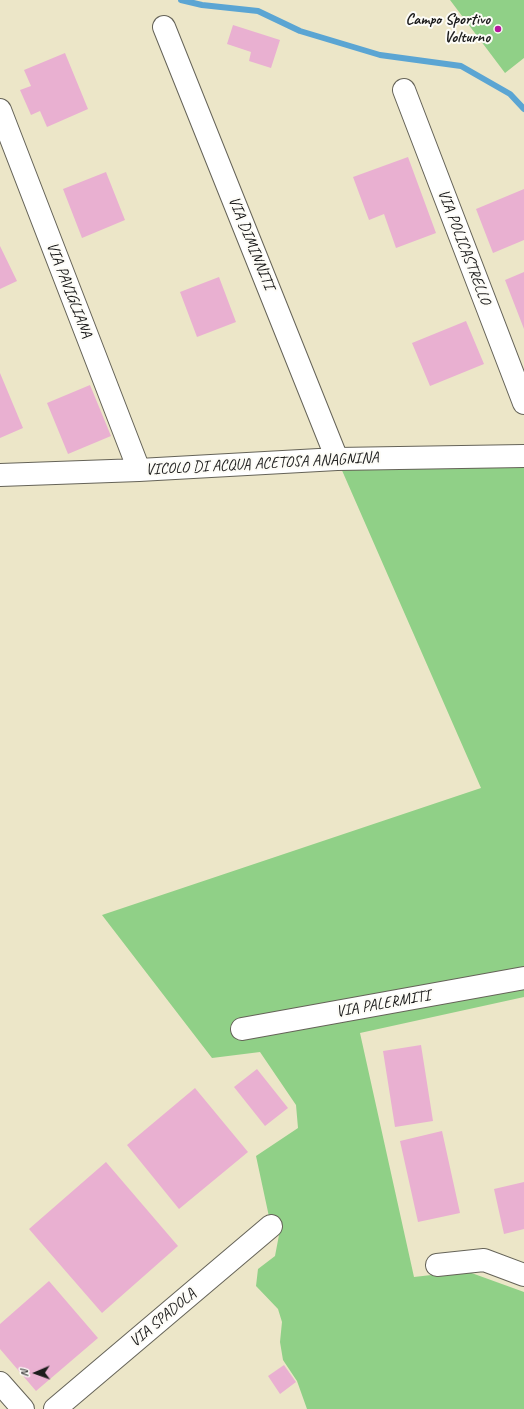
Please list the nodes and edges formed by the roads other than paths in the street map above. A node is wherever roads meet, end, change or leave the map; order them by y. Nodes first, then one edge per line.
1 (164, 27) dead end
2 (404, 90) dead end
3 (0, 110) edge
4 (524, 403) edge
5 (524, 456) edge
6 (337, 460) junction
7 (139, 470) junction
8 (0, 475) edge
9 (524, 978) edge
10 (242, 1029) dead end
11 (271, 1226) dead end
12 (437, 1265) dead end
13 (524, 1275) edge
14 (0, 1382) edge
15 (23, 1409) edge
16 (55, 1409) edge

1 - 6 street, VIA DIMINNITI
2 - 4 street, VIA POLICASTRELLO
3 - 7 street, VIA PAVIGLIANA
5 - 6 street, VICOLO DI ACQUA ACETOSA ANAGNINA
6 - 7 street, VICOLO DI ACQUA ACETOSA ANAGNINA
7 - 8 street, VICOLO DI ACQUA ACETOSA ANAGNINA
9 - 10 street, VIA PALERMITI
11 - 16 street, VIA SPADOLA
12 - 13 street
14 - 15 street

